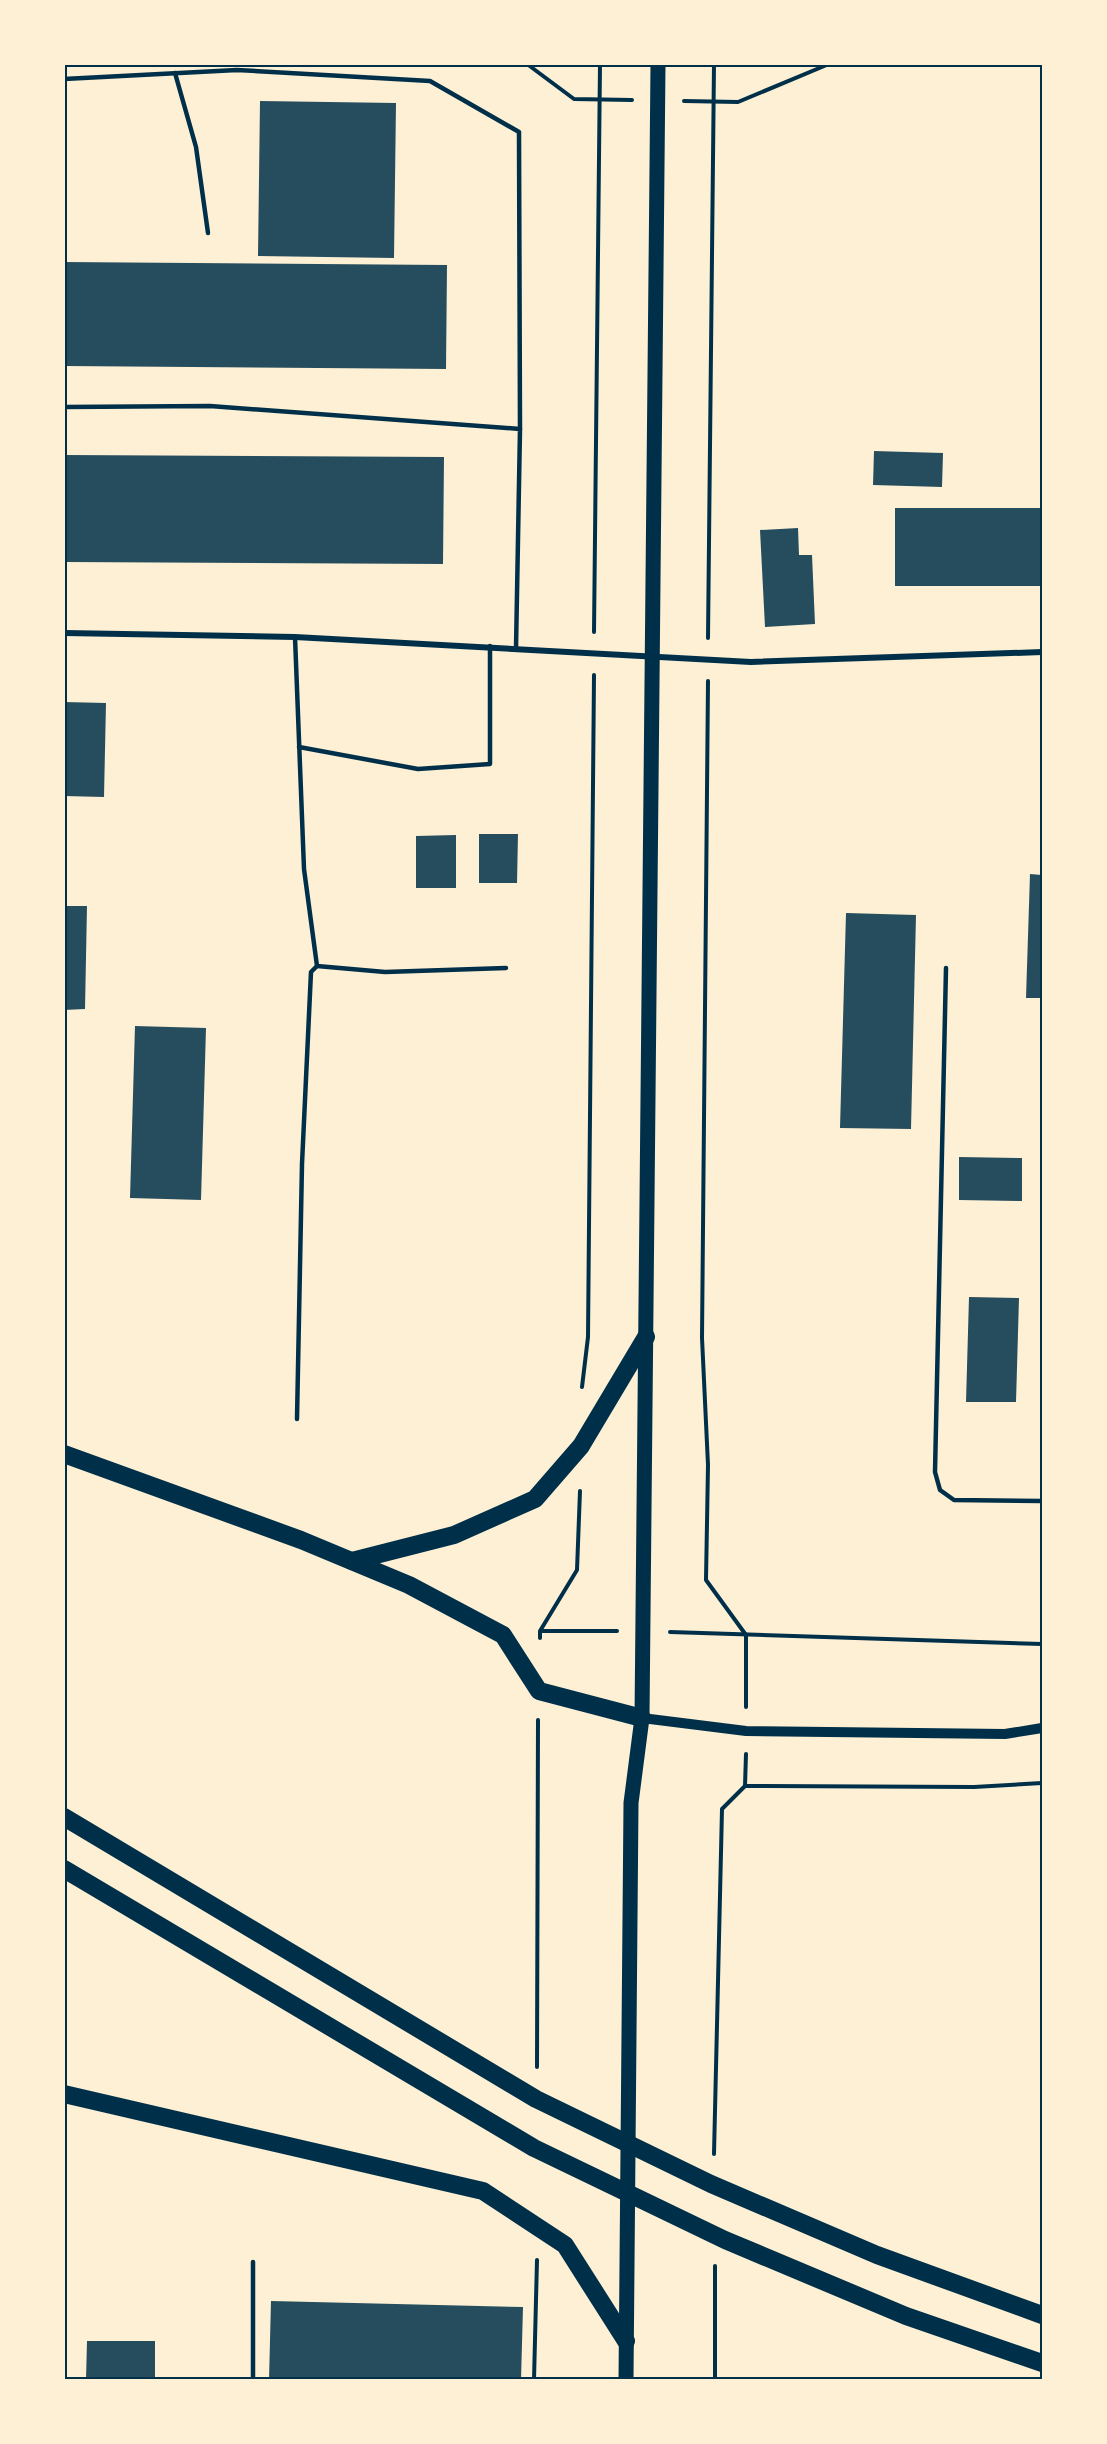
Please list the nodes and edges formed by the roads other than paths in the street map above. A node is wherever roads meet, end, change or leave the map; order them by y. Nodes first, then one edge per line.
1 (658, 64) edge
2 (175, 74) junction
3 (64, 79) edge
4 (208, 233) dead end
5 (64, 407) edge
6 (520, 429) junction
7 (64, 633) edge
8 (295, 637) junction
9 (490, 646) junction
10 (516, 649) junction
11 (1042, 652) edge
12 (299, 747) junction
13 (317, 966) junction
14 (506, 968) dead end
15 (946, 968) dead end
16 (646, 1337) junction
17 (297, 1419) dead end
18 (64, 1454) edge
19 (1042, 1501) edge
20 (352, 1561) junction
21 (642, 1718) junction
22 (1042, 1728) edge
23 (64, 1817) edge
24 (64, 1869) edge
25 (64, 2094) edge
26 (253, 2262) dead end
27 (1042, 2315) edge
28 (626, 2341) junction
29 (1042, 2363) edge
30 (253, 2379) edge
31 (626, 2379) edge

1 - 16 main road
2 - 3 lane
2 - 4 lane
2 - 6 lane
5 - 6 lane
6 - 10 lane
7 - 8 street
8 - 9 street
8 - 12 lane
9 - 10 street
9 - 12 lane
10 - 11 street
12 - 13 lane
13 - 14 lane
13 - 17 lane
15 - 19 lane
16 - 20 highway
16 - 21 main road
18 - 20 highway
20 - 21 highway
21 - 22 street
21 - 28 main road
23 - 27 highway
24 - 29 highway
25 - 28 highway
26 - 30 lane
28 - 31 main road

